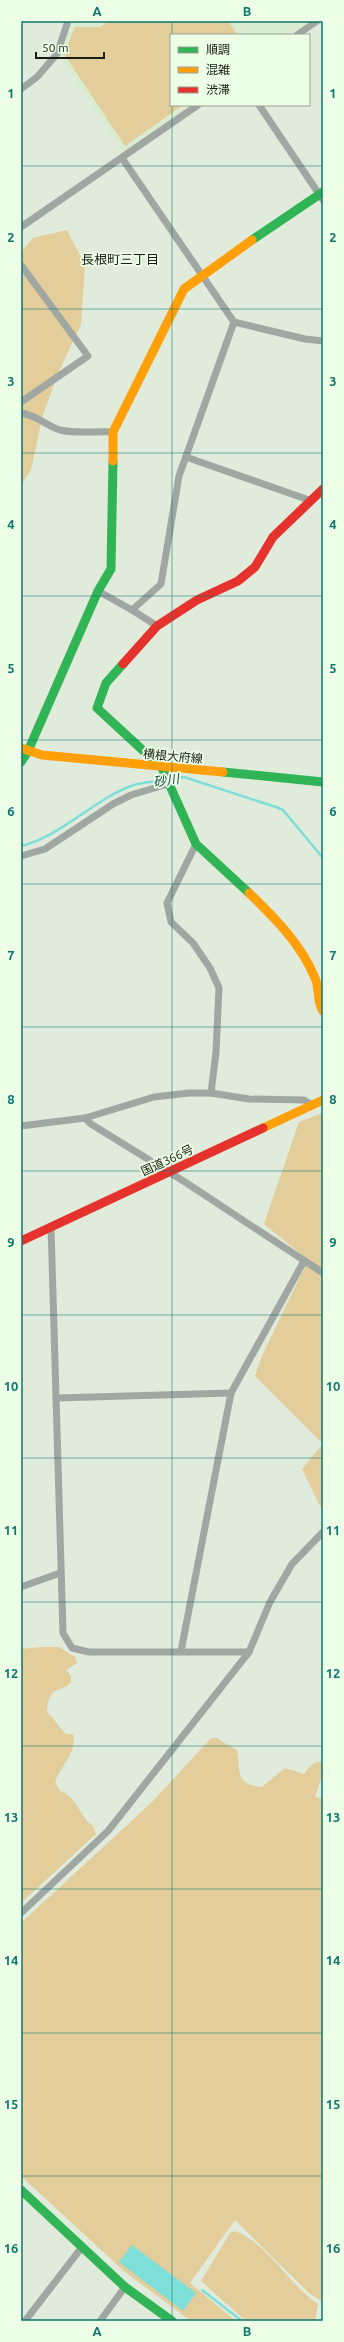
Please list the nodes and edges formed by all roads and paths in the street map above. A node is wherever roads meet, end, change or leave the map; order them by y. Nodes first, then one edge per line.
1 (68, 21) edge
2 (317, 21) edge
3 (298, 34) edge
4 (21, 90) edge
5 (197, 106) edge
6 (260, 106) edge
7 (122, 158) junction
8 (322, 196) edge
9 (21, 227) edge
10 (21, 265) edge
11 (201, 274) junction
12 (234, 322) junction
13 (323, 341) edge
14 (21, 402) edge
15 (21, 414) edge
16 (113, 432) junction
17 (186, 457) junction
18 (323, 489) edge
19 (309, 500) junction
20 (98, 590) junction
21 (132, 610) junction
22 (157, 626) junction
23 (24, 750) edge
24 (21, 762) edge
25 (162, 768) junction
26 (323, 782) edge
27 (168, 784) junction
28 (196, 844) junction
29 (21, 856) edge
30 (323, 1011) edge
31 (211, 1093) junction
32 (323, 1100) edge
33 (312, 1106) junction
34 (85, 1118) junction
35 (21, 1126) edge
36 (168, 1173) junction
37 (51, 1227) junction
38 (21, 1241) edge
39 (304, 1261) junction
40 (323, 1273) edge
41 (231, 1393) junction
42 (56, 1398) junction
43 (323, 1532) edge
44 (60, 1573) junction
45 (21, 1587) edge
46 (181, 1652) junction
47 (249, 1652) junction
48 (21, 1913) edge
49 (21, 2190) edge
50 (82, 2247) junction
51 (126, 2287) junction
52 (26, 2321) edge
53 (100, 2321) edge
54 (172, 2321) edge

1 - 4 street
2 - 3 street
5 - 7 street
6 - 8 street
7 - 9 street
7 - 11 street
8 - 11 main road
10 - 14 street
11 - 12 street
11 - 16 main road
12 - 13 street
12 - 17 street
15 - 16 street
16 - 20 main road
17 - 19 street
17 - 21 street
18 - 19 main road
19 - 22 main road
20 - 21 street
20 - 23 main road
21 - 22 street
22 - 25 main road
23 - 24 main road
23 - 25 main road, 横根大府線
25 - 26 main road, 横根大府線
25 - 27 main road
27 - 28 main road
27 - 29 street
28 - 30 main road
28 - 31 street
31 - 33 street
31 - 34 street
32 - 33 main road, 国道366号
33 - 36 main road, 国道366号
34 - 35 street
34 - 36 street
36 - 37 main road, 国道366号
36 - 39 street
37 - 38 main road, 国道366号
37 - 42 street
39 - 40 street
39 - 41 street
41 - 42 street
41 - 46 street
42 - 44 street
43 - 47 street
44 - 45 street
44 - 46 street
46 - 47 street
47 - 48 street
49 - 50 main road
50 - 51 main road
50 - 52 street
51 - 53 street
51 - 54 main road

